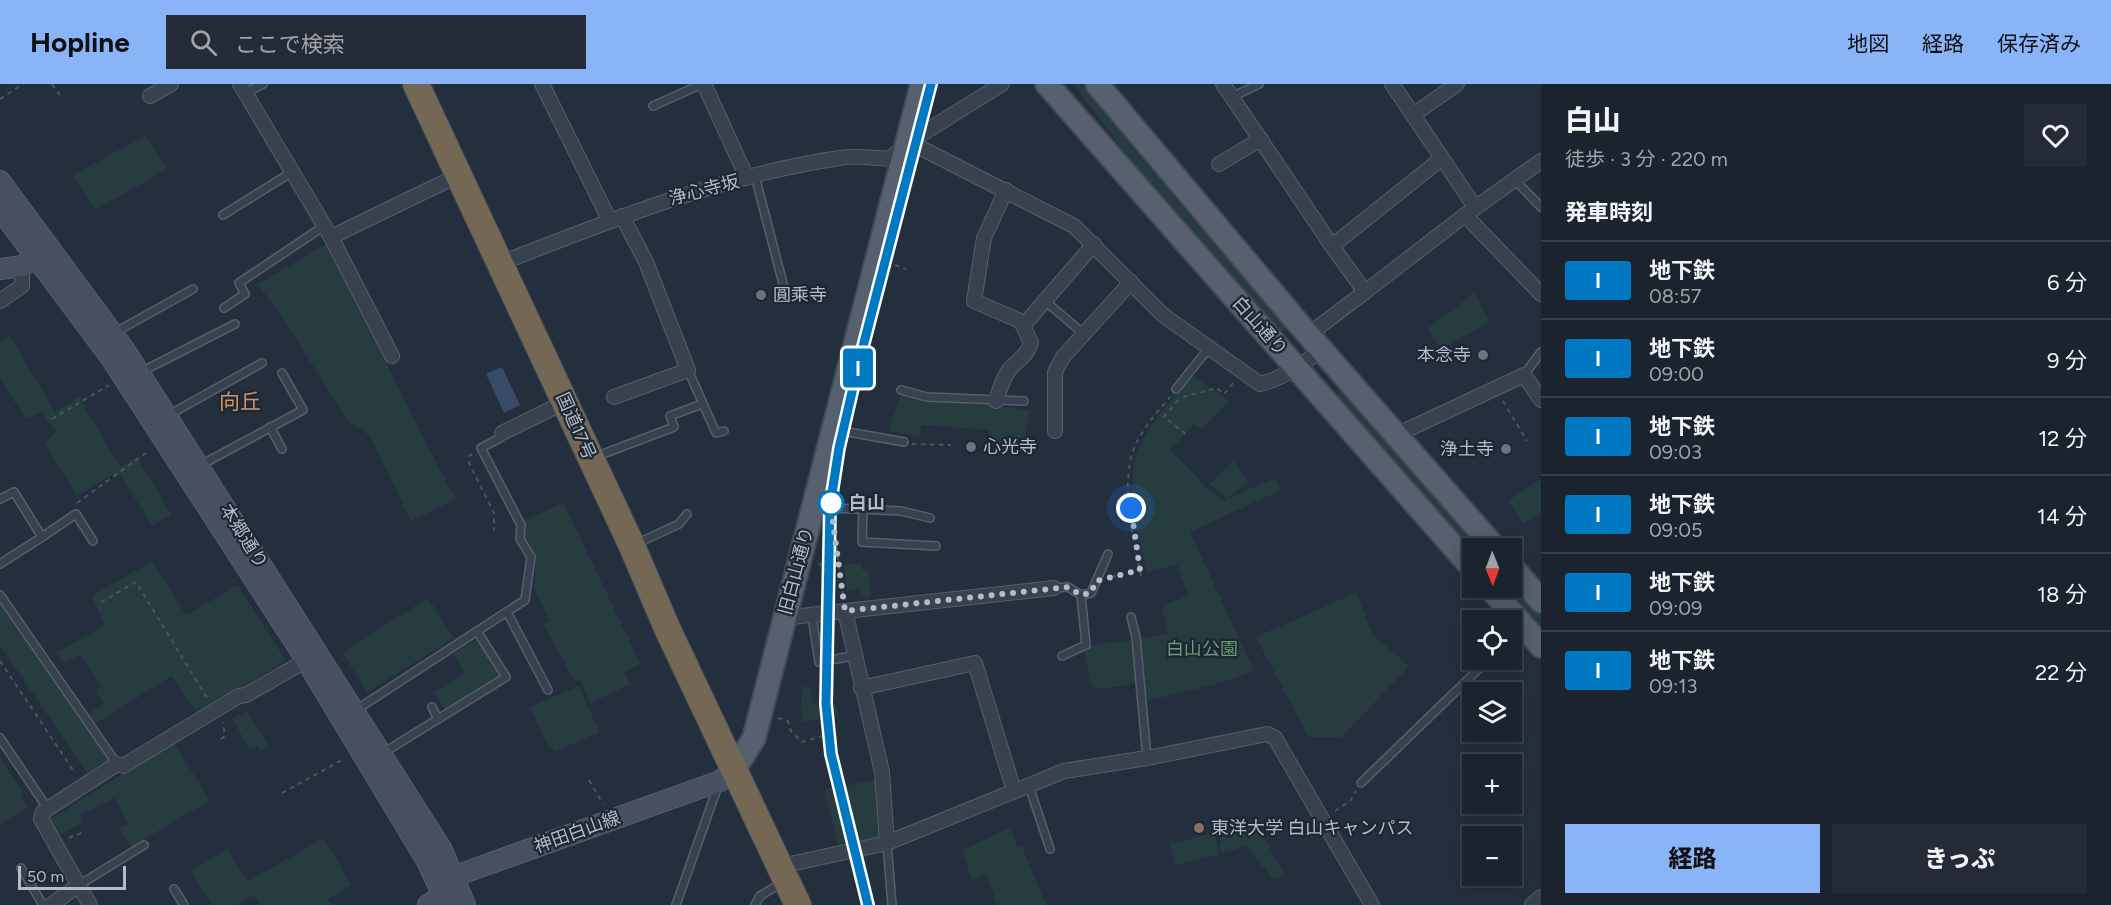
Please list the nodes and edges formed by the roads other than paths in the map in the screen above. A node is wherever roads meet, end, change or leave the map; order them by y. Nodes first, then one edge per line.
1 (171, 84) edge
2 (262, 84) edge
3 (416, 84) edge
4 (542, 84) edge
5 (703, 84) edge
6 (1002, 84) edge
7 (1047, 84) edge
8 (1097, 84) edge
9 (1223, 84) edge
10 (1259, 84) edge
11 (1392, 84) edge
12 (1457, 84) edge
13 (921, 85) edge
14 (242, 88) edge
15 (150, 96) dead end
16 (1232, 97) junction
17 (652, 106) dead end
18 (1413, 115) junction
19 (1261, 139) junction
20 (909, 142) junction
21 (1441, 159) junction
22 (1541, 162) edge
23 (1219, 164) dead end
24 (292, 172) junction
25 (459, 175) junction
26 (751, 177) junction
27 (1514, 179) junction
28 (0, 181) edge
29 (1006, 190) junction
30 (1541, 207) edge
31 (0, 209) edge
32 (1470, 211) junction
33 (223, 215) dead end
34 (616, 218) junction
35 (328, 232) junction
36 (1094, 244) junction
37 (1332, 246) junction
38 (37, 258) junction
39 (501, 263) junction
40 (0, 269) edge
41 (1131, 282) junction
42 (193, 289) dead end
43 (1365, 292) junction
44 (1541, 294) edge
45 (787, 299) dead end
46 (0, 301) edge
47 (1044, 301) junction
48 (224, 308) dead end
49 (1026, 323) junction
50 (235, 324) dead end
51 (1084, 335) junction
52 (106, 338) junction
53 (1315, 343) junction
54 (1208, 349) junction
55 (1541, 352) edge
56 (392, 356) dead end
57 (262, 363) dead end
58 (1298, 368) junction
59 (688, 370) junction
60 (140, 373) junction
61 (282, 373) dead end
62 (1524, 375) junction
63 (1176, 389) road end
64 (901, 390) dead end
65 (614, 397) dead end
66 (1541, 400) edge
67 (996, 401) junction
68 (1024, 401) dead end
69 (565, 402) junction
70 (702, 404) junction
71 (161, 419) junction
72 (270, 428) junction
73 (834, 429) junction
74 (724, 431) dead end
75 (1055, 431) dead end
76 (502, 433) joint
77 (1396, 435) junction
78 (904, 442) road end
79 (282, 449) dead end
80 (590, 459) junction
81 (193, 469) junction
82 (0, 499) edge
83 (824, 504) junction
84 (864, 510) junction
85 (687, 514) dead end
86 (930, 518) dead end
87 (42, 537) junction
88 (1486, 538) edge
89 (93, 541) dead end
90 (632, 546) junction
91 (936, 546) dead end
92 (1108, 554) dead end
93 (1462, 556) edge
94 (0, 564) edge
95 (1522, 578) edge
96 (1054, 588) joint
97 (0, 595) edge
98 (1081, 595) junction
99 (1541, 600) edge
100 (845, 611) junction
101 (507, 612) junction
102 (812, 616) junction
103 (1131, 616) dead end
104 (783, 618) junction
105 (477, 631) junction
106 (1522, 634) edge
107 (1541, 646) edge
108 (853, 656) junction
109 (1062, 656) dead end
110 (312, 657) junction
111 (1478, 670) edge
112 (861, 688) junction
113 (548, 690) dead end
114 (432, 707) dead end
115 (354, 711) junction
116 (438, 719) junction
117 (0, 738) edge
118 (381, 754) junction
119 (1147, 758) junction
120 (117, 764) junction
121 (727, 775) junction
122 (1360, 783) road end
123 (1029, 786) junction
124 (1014, 792) junction
125 (48, 809) junction
126 (887, 843) junction
127 (144, 845) dead end
128 (1050, 849) dead end
129 (21, 868) dead end
130 (784, 873) junction
131 (455, 876) junction
132 (78, 885) junction
133 (174, 889) dead end
134 (1541, 897) edge
135 (439, 902) edge
136 (43, 905) edge
137 (51, 905) edge
138 (90, 905) edge
139 (184, 905) edge
140 (465, 905) edge
141 (676, 905) edge
142 (754, 905) edge
143 (798, 905) edge
144 (892, 905) edge
145 (1372, 905) edge
146 (1532, 905) edge

1 - 15 street
2 - 14 lane
3 - 25 highway, 国道17号
4 - 34 street
5 - 17 lane
5 - 26 street
6 - 20 street, 浄心寺坂
7 - 58 main road, 白山通り
8 - 53 main road, 白山通り
9 - 16 street
10 - 16 lane
11 - 18 street
12 - 18 street
13 - 20 main road, 旧白山通り
14 - 24 street
16 - 19 street
18 - 21 street
19 - 23 street
19 - 37 street
20 - 26 street, 浄心寺坂
20 - 29 street
20 - 73 main road, 旧白山通り
21 - 32 street
21 - 37 street
22 - 27 street
24 - 33 lane
24 - 35 street
25 - 35 street
25 - 39 highway, 国道17号
26 - 34 street, 浄心寺坂
26 - 45 lane
27 - 30 lane
27 - 32 street
28 - 38 main road, 本郷通り
29 - 36 street
29 - 49 street
31 - 38 main road, 本郷通り
32 - 43 street
32 - 44 street
34 - 39 street, 浄心寺坂
34 - 59 street
35 - 48 lane
35 - 56 street
36 - 41 street
36 - 47 street
37 - 43 street
38 - 40 main road
38 - 46 street
38 - 52 main road, 本郷通り
39 - 69 highway, 国道17号
41 - 51 street
41 - 54 street
42 - 52 lane
43 - 53 street
47 - 49 street
47 - 51 lane
49 - 67 street
50 - 60 lane
51 - 75 street
52 - 60 main road, 本郷通り
52 - 71 main road, 本郷通り
53 - 58 street
53 - 77 main road, 白山通り
54 - 58 street
54 - 63 lane
55 - 62 lane
57 - 71 lane
58 - 93 main road, 白山通り
59 - 65 street
59 - 70 lane
60 - 71 main road, 本郷通り
61 - 72 lane
62 - 66 street
62 - 77 street
64 - 67 lane
67 - 68 lane
69 - 76 street
69 - 80 highway, 国道17号
70 - 74 lane
70 - 80 lane
71 - 81 main road, 本郷通り
71 - 81 main road, 本郷通り
72 - 79 lane
72 - 81 lane
73 - 78 lane
73 - 83 main road, 旧白山通り
76 - 101 lane
77 - 88 main road, 白山通り
80 - 90 highway, 国道17号
81 - 110 main road, 本郷通り
82 - 87 lane
83 - 84 lane
83 - 104 main road, 旧白山通り
84 - 86 lane
84 - 91 lane
85 - 90 lane
87 - 89 lane
87 - 94 lane
90 - 121 highway, 国道17号
92 - 98 lane
95 - 99 main road
96 - 98 lane
96 - 100 street
97 - 120 lane
98 - 109 lane
100 - 102 street
100 - 108 street
101 - 105 lane
101 - 113 lane
102 - 104 street
102 - 108 lane
103 - 119 lane
104 - 121 main road, 旧白山通り
105 - 115 lane
105 - 116 lane
106 - 107 main road
108 - 112 street
110 - 115 main road, 本郷通り
110 - 120 street
110 - 135 main road, 本郷通り
111 - 122 lane
112 - 124 street
112 - 126 street
114 - 116 lane
115 - 118 main road, 本郷通り
116 - 118 lane
117 - 125 lane
118 - 131 main road, 本郷通り
119 - 123 street
119 - 145 street
120 - 125 street
121 - 130 highway
121 - 131 main road, 神田白山線
121 - 141 lane
123 - 124 street
123 - 128 lane
124 - 126 street
125 - 132 street
126 - 130 street
126 - 144 lane
127 - 132 lane
129 - 136 lane
130 - 142 lane
130 - 143 highway
131 - 135 main road
131 - 140 main road, 本郷通り
132 - 137 street
132 - 138 street
133 - 139 lane
134 - 146 street

